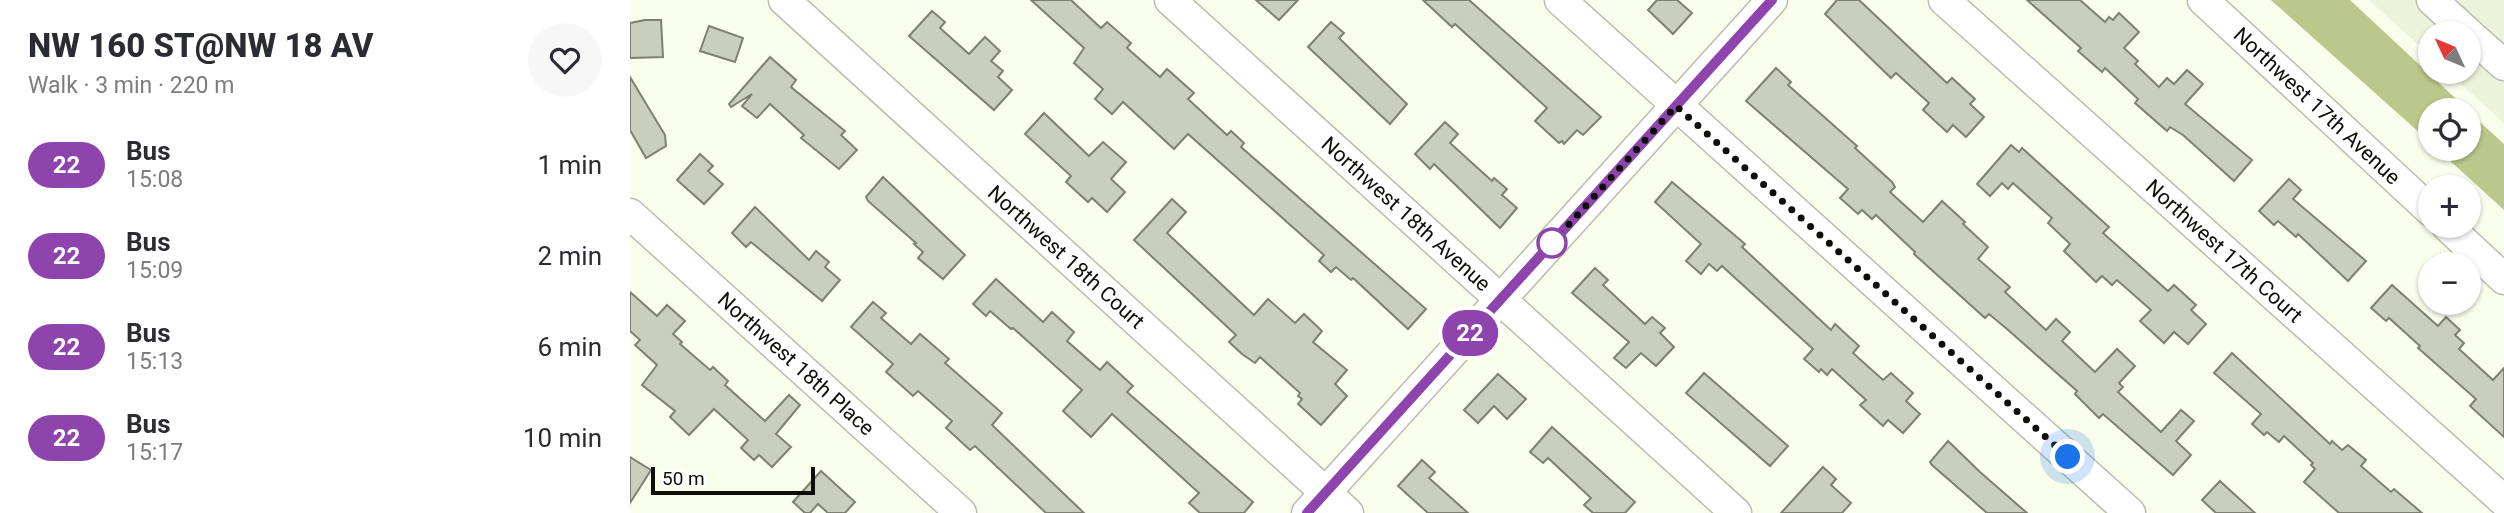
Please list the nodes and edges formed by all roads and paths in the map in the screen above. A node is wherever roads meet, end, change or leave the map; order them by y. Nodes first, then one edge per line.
1 (784, 0) edge
2 (1170, 0) edge
3 (1560, 0) edge
4 (1772, 0) edge
5 (1944, 0) edge
6 (2203, 0) edge
7 (2432, 0) edge
8 (2455, 21) edge
9 (2482, 46) edge
10 (2504, 65) edge
11 (1676, 106) junction
12 (2418, 199) edge
13 (630, 214) edge
14 (2460, 238) edge
15 (2504, 279) edge
16 (1500, 300) junction
17 (2504, 501) edge
18 (1317, 503) edge
19 (961, 513) edge
20 (1348, 513) edge
21 (1736, 513) edge
22 (2130, 513) edge

1 - 18 street, Northwest 18th Court
2 - 16 street, Northwest 18th Avenue
3 - 11 street
4 - 11 street
5 - 17 street, Northwest 17th Court
6 - 12 street, Northwest 17th Avenue
7 - 8 street
9 - 10 street
11 - 16 street
11 - 22 street
13 - 19 street, Northwest 18th Place
14 - 15 street
16 - 18 street
16 - 21 street, Northwest 18th Avenue
18 - 20 street, Northwest 18th Court

